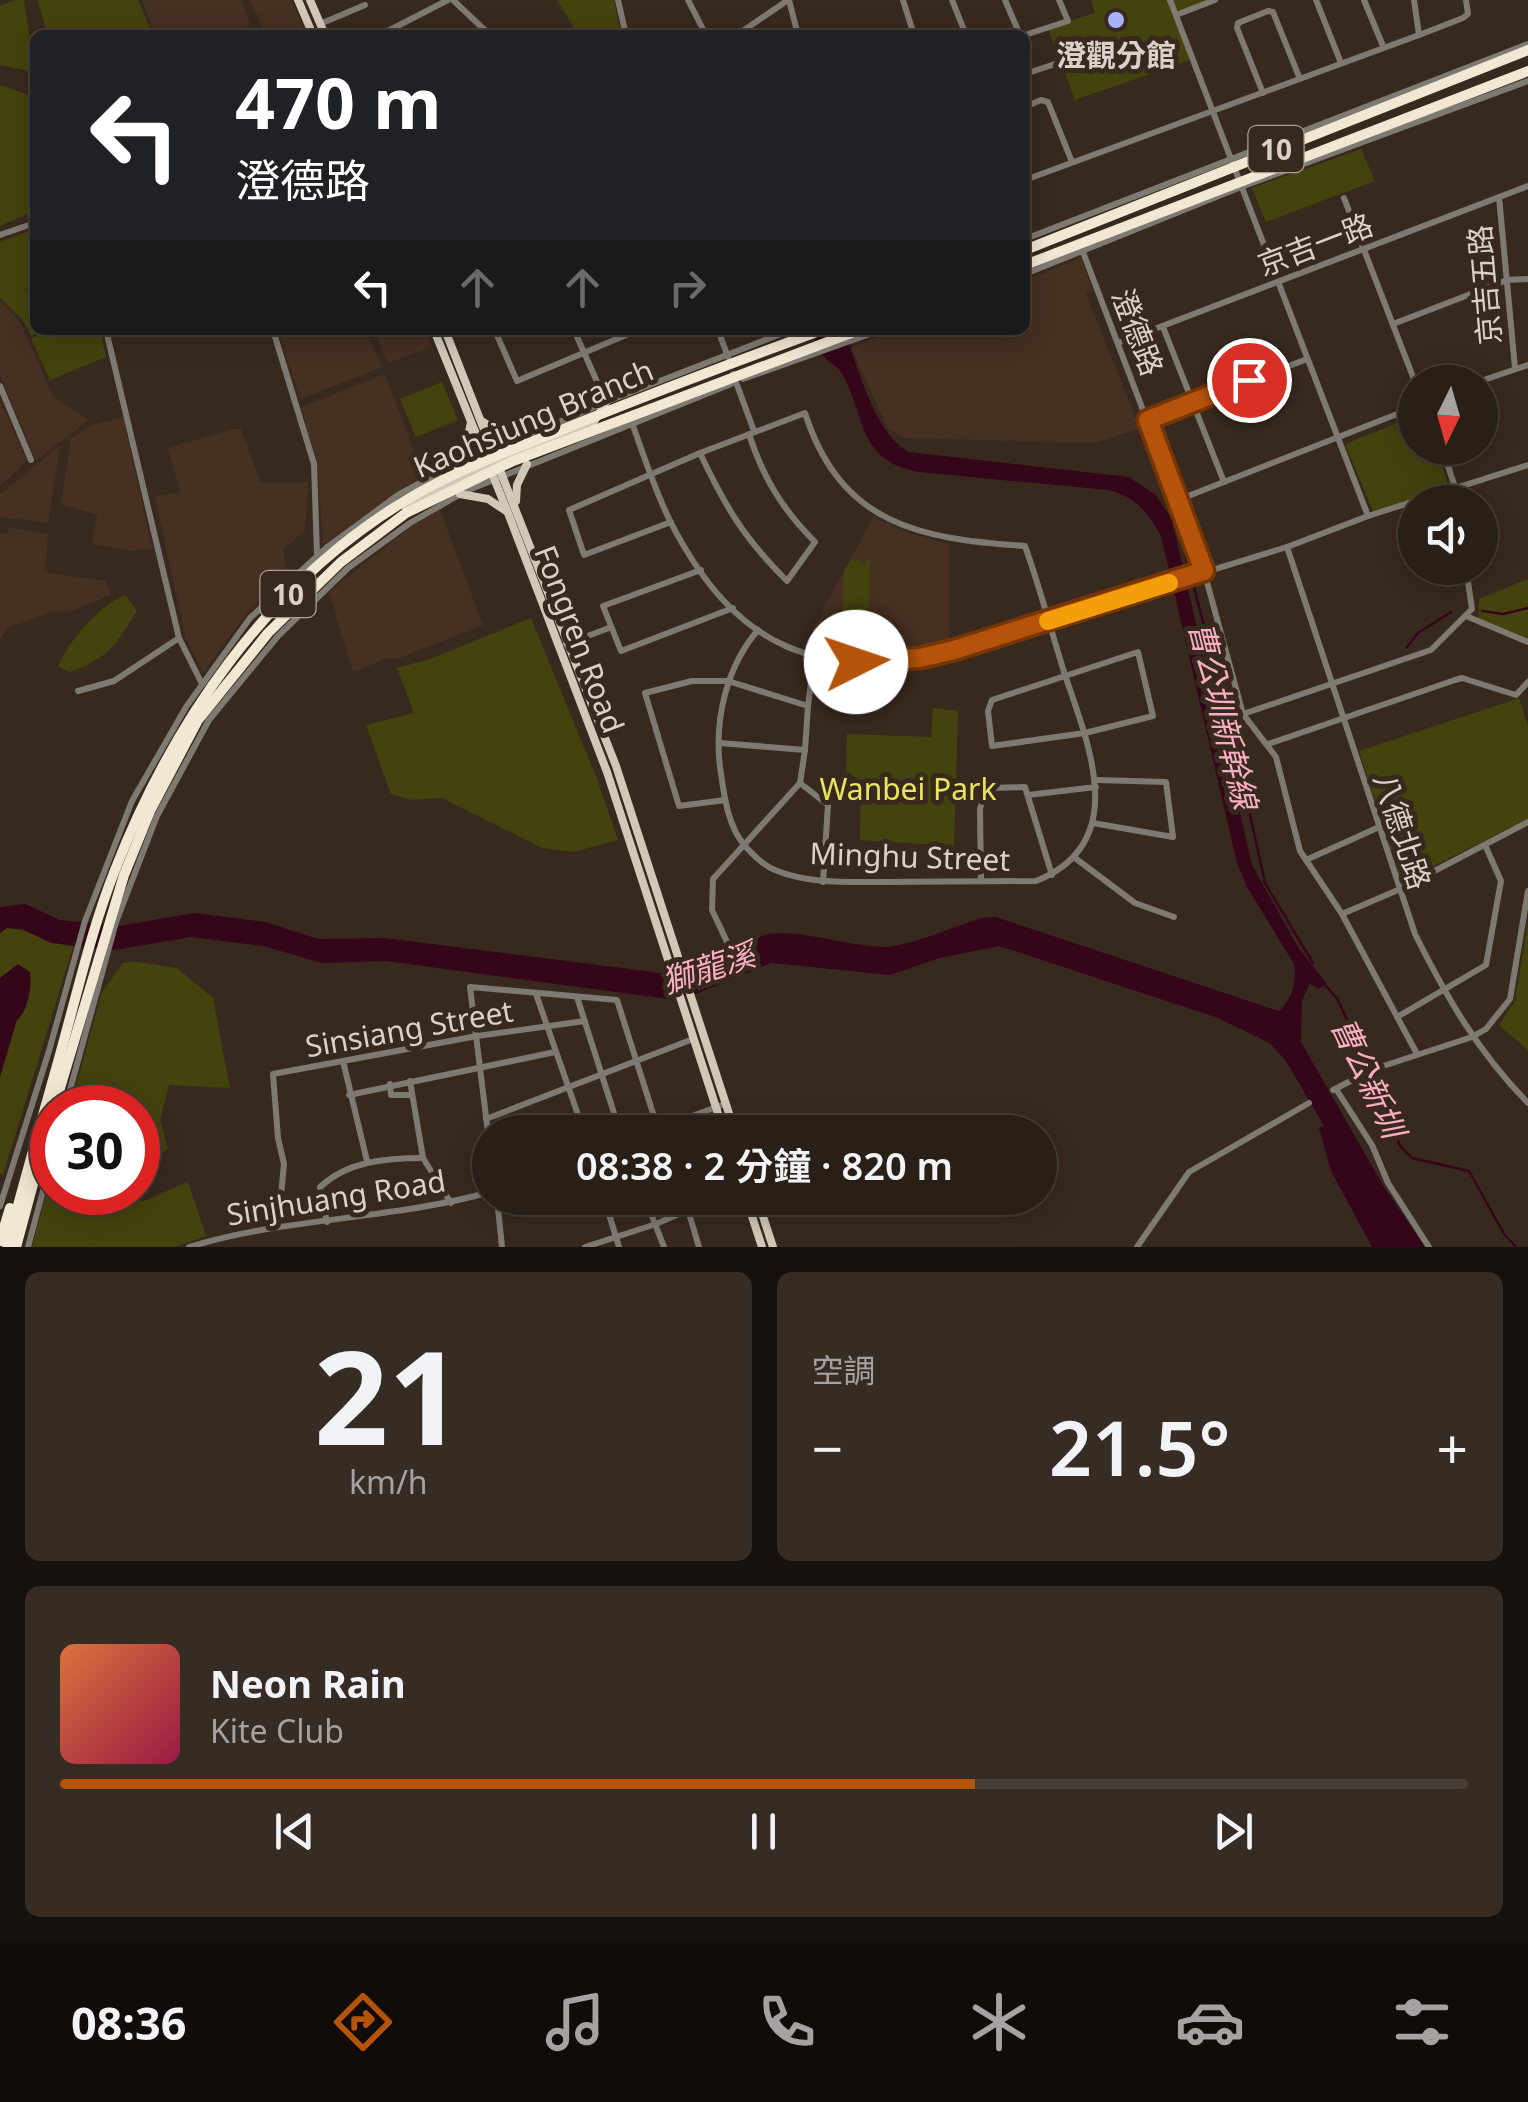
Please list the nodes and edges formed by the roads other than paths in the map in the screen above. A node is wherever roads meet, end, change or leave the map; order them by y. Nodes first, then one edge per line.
1 (298, 0) edge
2 (310, 0) edge
3 (451, 0) edge
4 (618, 0) edge
5 (688, 0) edge
6 (788, 0) edge
7 (903, 0) edge
8 (952, 0) edge
9 (1005, 0) edge
10 (1059, 0) edge
11 (1170, 0) edge
12 (1214, 0) edge
13 (1316, 0) edge
14 (1364, 0) edge
15 (1414, 0) edge
16 (1466, 0) edge
17 (365, 4) dead end
18 (1176, 16) junction
19 (320, 24) junction
20 (311, 30) edge
21 (323, 30) edge
22 (390, 30) edge
23 (485, 30) edge
24 (625, 30) edge
25 (703, 30) edge
26 (744, 30) edge
27 (797, 30) edge
28 (912, 30) edge
29 (964, 30) edge
30 (1020, 30) edge
31 (1030, 33) edge
32 (1419, 35) junction
33 (1383, 46) junction
34 (1528, 47) edge
35 (1060, 62) dead end
36 (1341, 63) junction
37 (1528, 71) edge
38 (1030, 72) edge
39 (1300, 79) junction
40 (1528, 81) edge
41 (1263, 93) junction
42 (1030, 105) edge
43 (1212, 110) junction
44 (1230, 160) junction
45 (1072, 162) junction
46 (1030, 178) edge
47 (1528, 186) edge
48 (1242, 187) junction
49 (1344, 198) dead end
50 (1499, 198) junction
51 (30, 225) edge
52 (0, 236) edge
53 (1030, 237) edge
54 (1030, 248) edge
55 (1364, 249) junction
56 (1082, 252) junction
57 (1030, 264) edge
58 (1030, 272) edge
59 (1528, 278) edge
60 (1506, 280) junction
61 (1278, 282) junction
62 (1393, 324) junction
63 (1163, 327) junction
64 (107, 335) edge
65 (274, 335) edge
66 (436, 335) edge
67 (447, 335) edge
68 (497, 335) edge
69 (576, 335) edge
70 (626, 335) edge
71 (720, 335) edge
72 (778, 335) edge
73 (808, 335) edge
74 (846, 335) edge
75 (867, 335) edge
76 (1118, 343) junction
77 (584, 352) junction
78 (727, 355) junction
79 (1307, 359) junction
80 (1409, 365) edge
81 (1528, 366) edge
82 (1515, 368) junction
83 (1498, 374) edge
84 (736, 382) junction
85 (0, 386) edge
86 (620, 397) junction
87 (606, 402) junction
88 (1192, 402) junction
89 (1398, 414) edge
90 (1148, 420) junction
91 (471, 422) junction
92 (483, 422) junction
93 (632, 424) junction
94 (752, 433) junction
95 (1338, 437) junction
96 (525, 438) junction
97 (700, 453) junction
98 (484, 455) junction
99 (496, 457) junction
100 (32, 460) dead end
101 (528, 464) junction
102 (1528, 465) edge
103 (458, 467) junction
104 (490, 471) junction
105 (502, 474) junction
106 (651, 474) junction
107 (1224, 482) junction
108 (1463, 485) edge
109 (460, 494) junction
110 (1178, 500) junction
111 (1398, 506) edge
112 (512, 512) junction
113 (1368, 516) junction
114 (671, 522) junction
115 (391, 537) junction
116 (1286, 547) junction
117 (317, 556) junction
118 (700, 570) junction
119 (1204, 571) junction
120 (1469, 585) edge
121 (1472, 599) junction
122 (733, 608) junction
123 (1466, 616) junction
124 (1049, 621) junction
125 (1478, 621) junction
126 (609, 628) junction
127 (758, 630) junction
128 (179, 638) junction
129 (1528, 642) edge
130 (570, 643) junction
131 (560, 646) junction
132 (814, 658) junction
133 (1065, 674) junction
134 (728, 681) junction
135 (1528, 682) edge
136 (202, 684) junction
137 (1331, 684) junction
138 (78, 691) dead end
139 (808, 706) junction
140 (1244, 714) junction
141 (1342, 718) junction
142 (1085, 733) junction
143 (720, 743) junction
144 (1268, 744) junction
145 (804, 750) junction
146 (1096, 783) junction
147 (800, 784) junction
148 (1028, 795) junction
149 (724, 800) junction
150 (1528, 822) edge
151 (1093, 823) junction
152 (1377, 828) junction
153 (743, 844) junction
154 (1484, 845) junction
155 (1075, 858) junction
156 (1306, 860) junction
157 (1052, 875) junction
158 (981, 880) junction
159 (823, 882) junction
160 (1398, 890) junction
161 (1528, 891) edge
162 (1342, 914) junction
163 (1174, 917) dead end
164 (728, 944) dead end
165 (1444, 990) junction
166 (536, 994) junction
167 (577, 997) junction
168 (1397, 1017) junction
169 (585, 1021) junction
170 (547, 1027) junction
171 (477, 1036) junction
172 (1472, 1036) junction
173 (692, 1039) junction
174 (555, 1052) junction
175 (1417, 1054) junction
176 (634, 1060) junction
177 (343, 1061) junction
178 (478, 1066) junction
179 (600, 1072) junction
180 (410, 1081) junction
181 (390, 1084) junction
182 (51, 1085) edge
183 (61, 1085) edge
184 (71, 1085) edge
185 (569, 1086) junction
186 (349, 1095) junction
187 (413, 1096) junction
188 (1309, 1103) dead end
189 (1528, 1103) edge
190 (725, 1104) junction
191 (715, 1108) junction
192 (485, 1115) edge
193 (496, 1115) edge
194 (579, 1115) edge
195 (614, 1115) edge
196 (653, 1115) edge
197 (696, 1115) edge
198 (718, 1115) edge
199 (729, 1115) edge
200 (30, 1153) edge
201 (15, 1156) junction
202 (423, 1158) junction
203 (30, 1159) edge
204 (30, 1161) edge
205 (366, 1162) junction
206 (11, 1168) junction
207 (30, 1174) edge
208 (472, 1197) edge
209 (451, 1203) junction
210 (0, 1206) edge
211 (31, 1215) edge
212 (34, 1215) edge
213 (499, 1215) edge
214 (608, 1215) edge
215 (652, 1215) edge
216 (752, 1215) edge
217 (763, 1215) edge
218 (327, 1222) junction
219 (656, 1224) junction
220 (278, 1226) junction
221 (614, 1236) junction
222 (0, 1241) edge
223 (7, 1247) edge
224 (22, 1247) edge
225 (189, 1247) edge
226 (502, 1247) edge
227 (585, 1247) edge
228 (618, 1247) edge
229 (664, 1247) edge
230 (700, 1247) edge
231 (762, 1247) edge
232 (774, 1247) edge
233 (1137, 1247) edge
234 (1430, 1247) edge

1 - 20 main road
2 - 19 main road
3 - 22 street
3 - 23 street
4 - 24 street
5 - 25 street
6 - 26 street
6 - 27 street
7 - 28 street
8 - 29 street
9 - 30 street
10 - 31 street
11 - 18 street
12 - 18 street
13 - 36 street
14 - 33 street
15 - 32 street
16 - 32 street
17 - 19 street
18 - 43 street
19 - 21 main road
32 - 33 street
33 - 36 street
34 - 44 street
34 - 54 highway, 10, bridge
35 - 38 street
36 - 39 street
37 - 57 highway, 10, bridge
39 - 41 street
39 - 41 street
40 - 48 street
41 - 43 street
42 - 45 street
43 - 44 street
43 - 45 street
44 - 48 street
44 - 53 street
45 - 46 street
47 - 50 street, 京吉一路
48 - 56 street
48 - 61 street
49 - 55 street
50 - 55 street, 京吉一路
50 - 60 street, 京吉五路
51 - 52 street
55 - 61 street, 京吉一路
55 - 62 street
56 - 58 street
56 - 76 street, 澄德路
59 - 60 street
60 - 62 street
60 - 82 street, 京吉五路
61 - 63 street, 京吉一路
61 - 79 street
62 - 80 street
63 - 76 street, 京吉一路
63 - 88 street
64 - 128 street
65 - 117 street
66 - 91 main road, Fongren Road
67 - 92 main road, Fongren Road
68 - 77 street
69 - 77 street
70 - 77 street
71 - 78 street
72 - 78 street
73 - 182 highway, Kaohsiung Branch / 10, bridge
74 - 183 highway, Kaohsiung Branch / 10, bridge
75 - 84 street, bridge
76 - 90 street, 澄德路
77 - 87 street
78 - 84 street
78 - 86 street
79 - 88 street
79 - 95 street
81 - 82 street
82 - 83 street
84 - 93 street
84 - 94 street
85 - 100 street
86 - 87 street
86 - 93 street
87 - 96 street
87 - 99 main road
88 - 90 street
88 - 107 street
89 - 95 street
90 - 110 street, 澄德路
91 - 98 main road, Fongren Road
91 - 103 main road
92 - 96 main road
92 - 99 main road, Fongren Road
93 - 101 street
93 - 106 street
94 - 97 street, Minghu Street
94 - 97 street
94 - 124 street, Minghu Street
95 - 107 street
95 - 113 street
96 - 99 street
97 - 106 street, Minghu Street
98 - 99 street
98 - 103 street
98 - 104 main road, Fongren Road
99 - 104 main road
99 - 105 main road, Fongren Road
101 - 105 street
101 - 112 main road
102 - 108 street
103 - 117 street
104 - 105 street
104 - 109 street
104 - 112 main road, Fongren Road
104 - 115 main road
105 - 112 main road, Fongren Road
106 - 114 street
106 - 114 street, Minghu Street
107 - 110 street
109 - 112 main road
109 - 115 street
110 - 119 street, 澄德路
111 - 113 street
112 - 130 main road, Fongren Road
112 - 131 main road, Fongren Road
113 - 116 street
114 - 118 street
115 - 184 street, bridge
116 - 119 street
116 - 137 street, 八德北路
117 - 136 street
118 - 122 street
118 - 126 street
119 - 124 street
119 - 140 street, 澄德路
120 - 121 street
121 - 123 street
121 - 125 street
122 - 126 street
122 - 127 street
123 - 125 street
123 - 137 street
124 - 132 street
124 - 133 street, Minghu Street
125 - 129 street
126 - 130 street
127 - 132 street
127 - 134 street
128 - 136 street
128 - 138 street
130 - 131 street
130 - 190 main road, Fongren Road
131 - 173 main road, Fongren Road
132 - 139 street
133 - 142 street, Minghu Street
133 - 142 street
133 - 142 street
134 - 139 street
134 - 143 street
134 - 149 street
135 - 141 street
136 - 201 street
137 - 140 street
137 - 141 street, 八德北路
139 - 145 street
140 - 144 street
141 - 144 street
141 - 152 street, 八德北路
142 - 146 street, Minghu Street
143 - 145 street
143 - 149 street
144 - 156 street
145 - 147 street
146 - 148 street
146 - 151 street, Minghu Street
146 - 151 street
147 - 153 street
147 - 159 street
148 - 157 street
148 - 158 street
149 - 153 street
150 - 154 street
151 - 155 street, Minghu Street
152 - 156 street
152 - 160 street, 八德北路
153 - 159 street, Minghu Street
153 - 164 street
154 - 160 street
154 - 165 street
155 - 157 street, Minghu Street
155 - 163 street
156 - 162 street
157 - 158 street, Minghu Street
158 - 159 street, Minghu Street
160 - 162 street
160 - 165 street, 八德北路
161 - 172 street
162 - 168 street
165 - 168 street
165 - 172 street, 八德北路
166 - 167 street
166 - 170 street
166 - 171 street
167 - 169 street
167 - 176 street
168 - 175 street
169 - 170 street, Sinsiang Street
169 - 179 street
170 - 171 street, Sinsiang Street
170 - 174 street
171 - 177 street, Sinsiang Street
171 - 178 street
172 - 175 street
172 - 189 street, 八德北路
173 - 176 street
173 - 191 main road
174 - 178 street
174 - 185 street
175 - 234 street
176 - 179 street
176 - 196 street
177 - 186 street
177 - 220 street, Sinsiang Street
178 - 180 street
178 - 192 street
179 - 185 street
179 - 195 street
180 - 181 street
180 - 187 street
181 - 186 street
181 - 187 street
185 - 193 street
185 - 194 street
186 - 205 street
187 - 202 street
188 - 233 street
190 - 191 street
190 - 199 main road
191 - 197 street
191 - 198 main road
200 - 222 highway, bridge
201 - 204 street
201 - 206 street
202 - 205 street
202 - 209 street
203 - 223 highway, Kaohsiung Branch / 10, bridge
205 - 218 street
206 - 207 street
206 - 210 street
208 - 209 street, Sinjhuang Road
209 - 218 street, Sinjhuang Road
211 - 224 highway, Kaohsiung Branch, bridge
212 - 224 street
213 - 226 street
214 - 221 street
215 - 219 street
216 - 231 main road
217 - 232 main road
218 - 220 street, Sinjhuang Road
219 - 221 street
219 - 229 street
219 - 230 street
220 - 225 street, Sinjhuang Road
221 - 227 street
221 - 228 street

